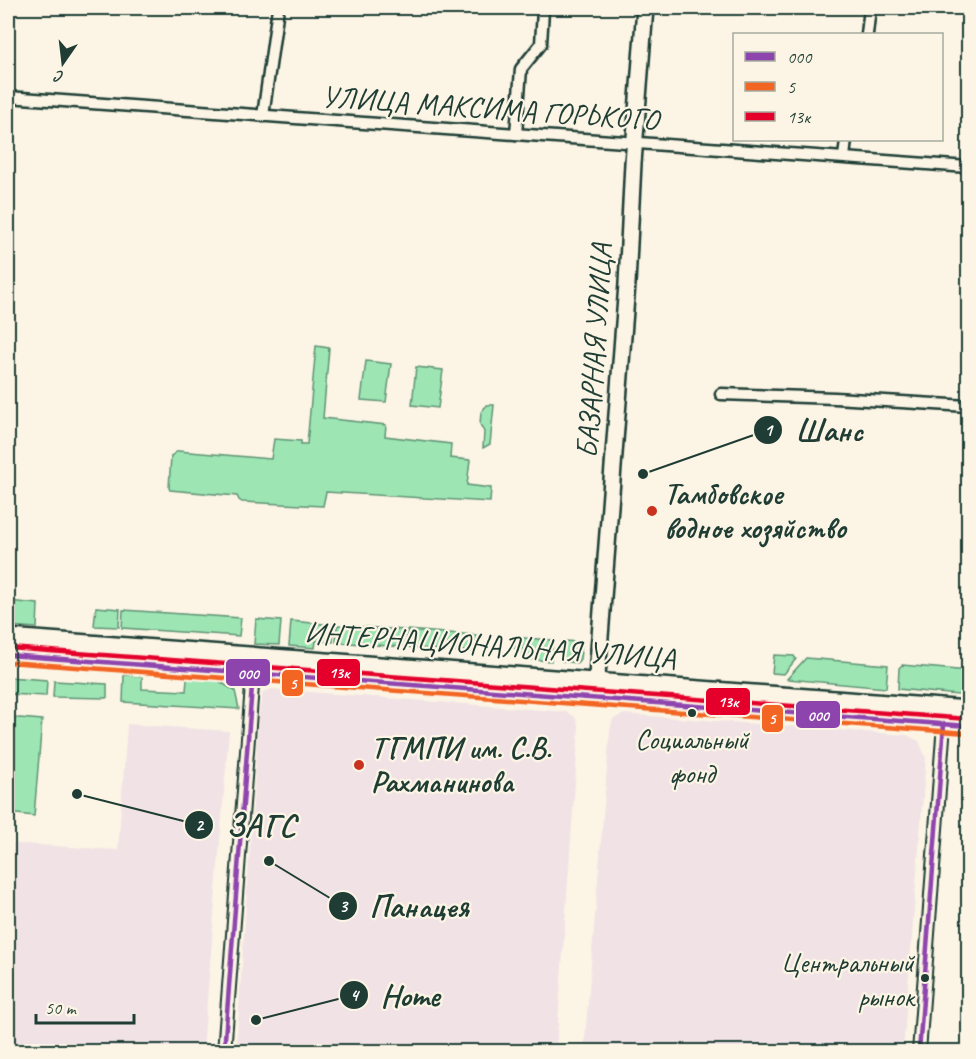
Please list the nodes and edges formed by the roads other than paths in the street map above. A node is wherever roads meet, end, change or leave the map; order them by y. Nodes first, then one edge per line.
1 (278, 8) edge
2 (645, 8) edge
3 (870, 8) edge
4 (543, 10) dead end
5 (867, 33) edge
6 (8, 97) edge
7 (263, 116) junction
8 (516, 134) junction
9 (846, 141) edge
10 (634, 142) junction
11 (844, 157) junction
12 (969, 167) edge
13 (721, 394) dead end
14 (969, 406) edge
15 (8, 637) edge
16 (8, 655) edge
17 (254, 655) junction
18 (253, 673) junction
19 (597, 680) junction
20 (595, 698) junction
21 (945, 707) junction
22 (969, 709) edge
23 (944, 724) junction
24 (969, 726) edge
25 (224, 1052) edge
26 (919, 1052) edge

1 - 7 street
2 - 10 main road, БАЗАРНАЯ УЛИЦА
3 - 5 street
4 - 8 street
6 - 7 street, УЛИЦА МАКСИМА ГОРЬКОГО
7 - 8 street, УЛИЦА МАКСИМА ГОРЬКОГО
8 - 10 street, УЛИЦА МАКСИМА ГОРЬКОГО
9 - 11 street
10 - 11 street, УЛИЦА МАКСИМА ГОРЬКОГО
10 - 19 main road, БАЗАРНАЯ УЛИЦА
11 - 12 street, УЛИЦА МАКСИМА ГОРЬКОГО
13 - 14 street
15 - 17 main road, ИНТЕРНАЦИОНАЛЬНАЯ УЛИЦА
16 - 18 main road, ИНТЕРНАЦИОНАЛЬНАЯ УЛИЦА
17 - 18 main road
17 - 19 main road, ИНТЕРНАЦИОНАЛЬНАЯ УЛИЦА
18 - 20 main road, ИНТЕРНАЦИОНАЛЬНАЯ УЛИЦА
18 - 25 street
19 - 20 main road, БАЗАРНАЯ УЛИЦА
19 - 21 main road, ИНТЕРНАЦИОНАЛЬНАЯ УЛИЦА
20 - 23 main road, ИНТЕРНАЦИОНАЛЬНАЯ УЛИЦА
21 - 22 main road, ИНТЕРНАЦИОНАЛЬНАЯ УЛИЦА
21 - 23 main road
23 - 24 main road, ИНТЕРНАЦИОНАЛЬНАЯ УЛИЦА
23 - 26 street

